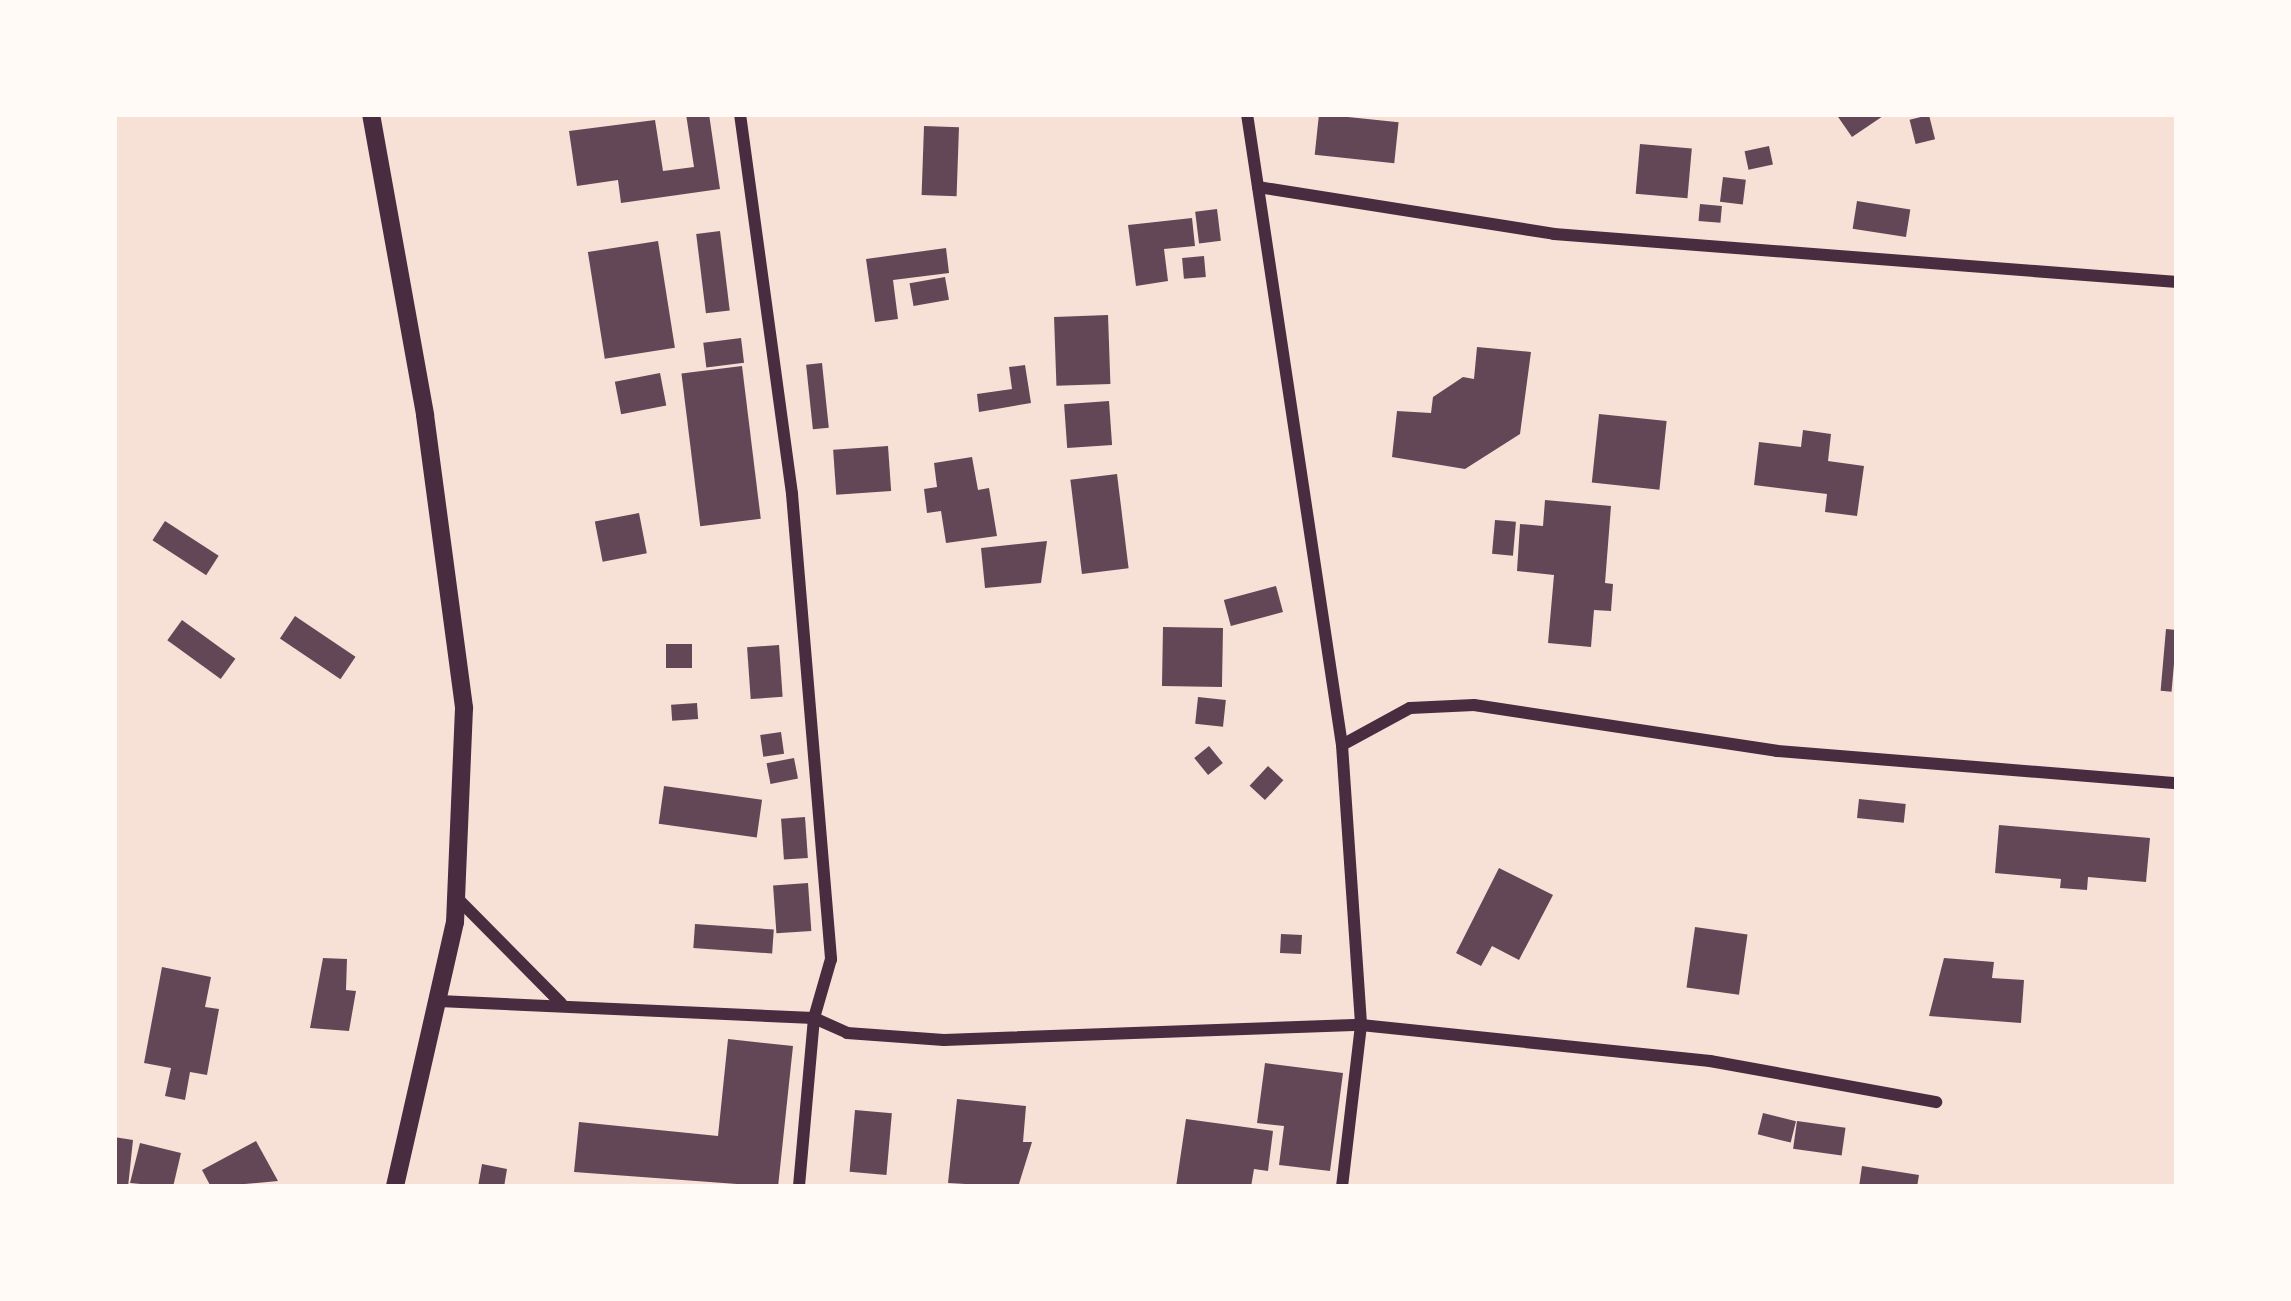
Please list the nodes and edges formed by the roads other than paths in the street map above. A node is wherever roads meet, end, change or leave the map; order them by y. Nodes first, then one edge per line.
1 (371, 114) edge
2 (740, 114) edge
3 (1247, 114) edge
4 (1258, 187) junction
5 (2177, 282) edge
6 (1342, 745) junction
7 (2177, 783) edge
8 (457, 898) junction
9 (439, 1001) junction
10 (561, 1003) junction
11 (814, 1018) junction
12 (1361, 1024) junction
13 (1936, 1102) dead end
14 (395, 1187) edge
15 (799, 1187) edge
16 (1342, 1187) edge

1 - 8 street
2 - 11 street
3 - 4 street
4 - 5 street
4 - 6 street
6 - 7 street
6 - 12 street
8 - 9 street
8 - 10 street
9 - 10 street
9 - 14 street
10 - 11 street
11 - 12 street
11 - 15 street
12 - 13 street
12 - 16 street

